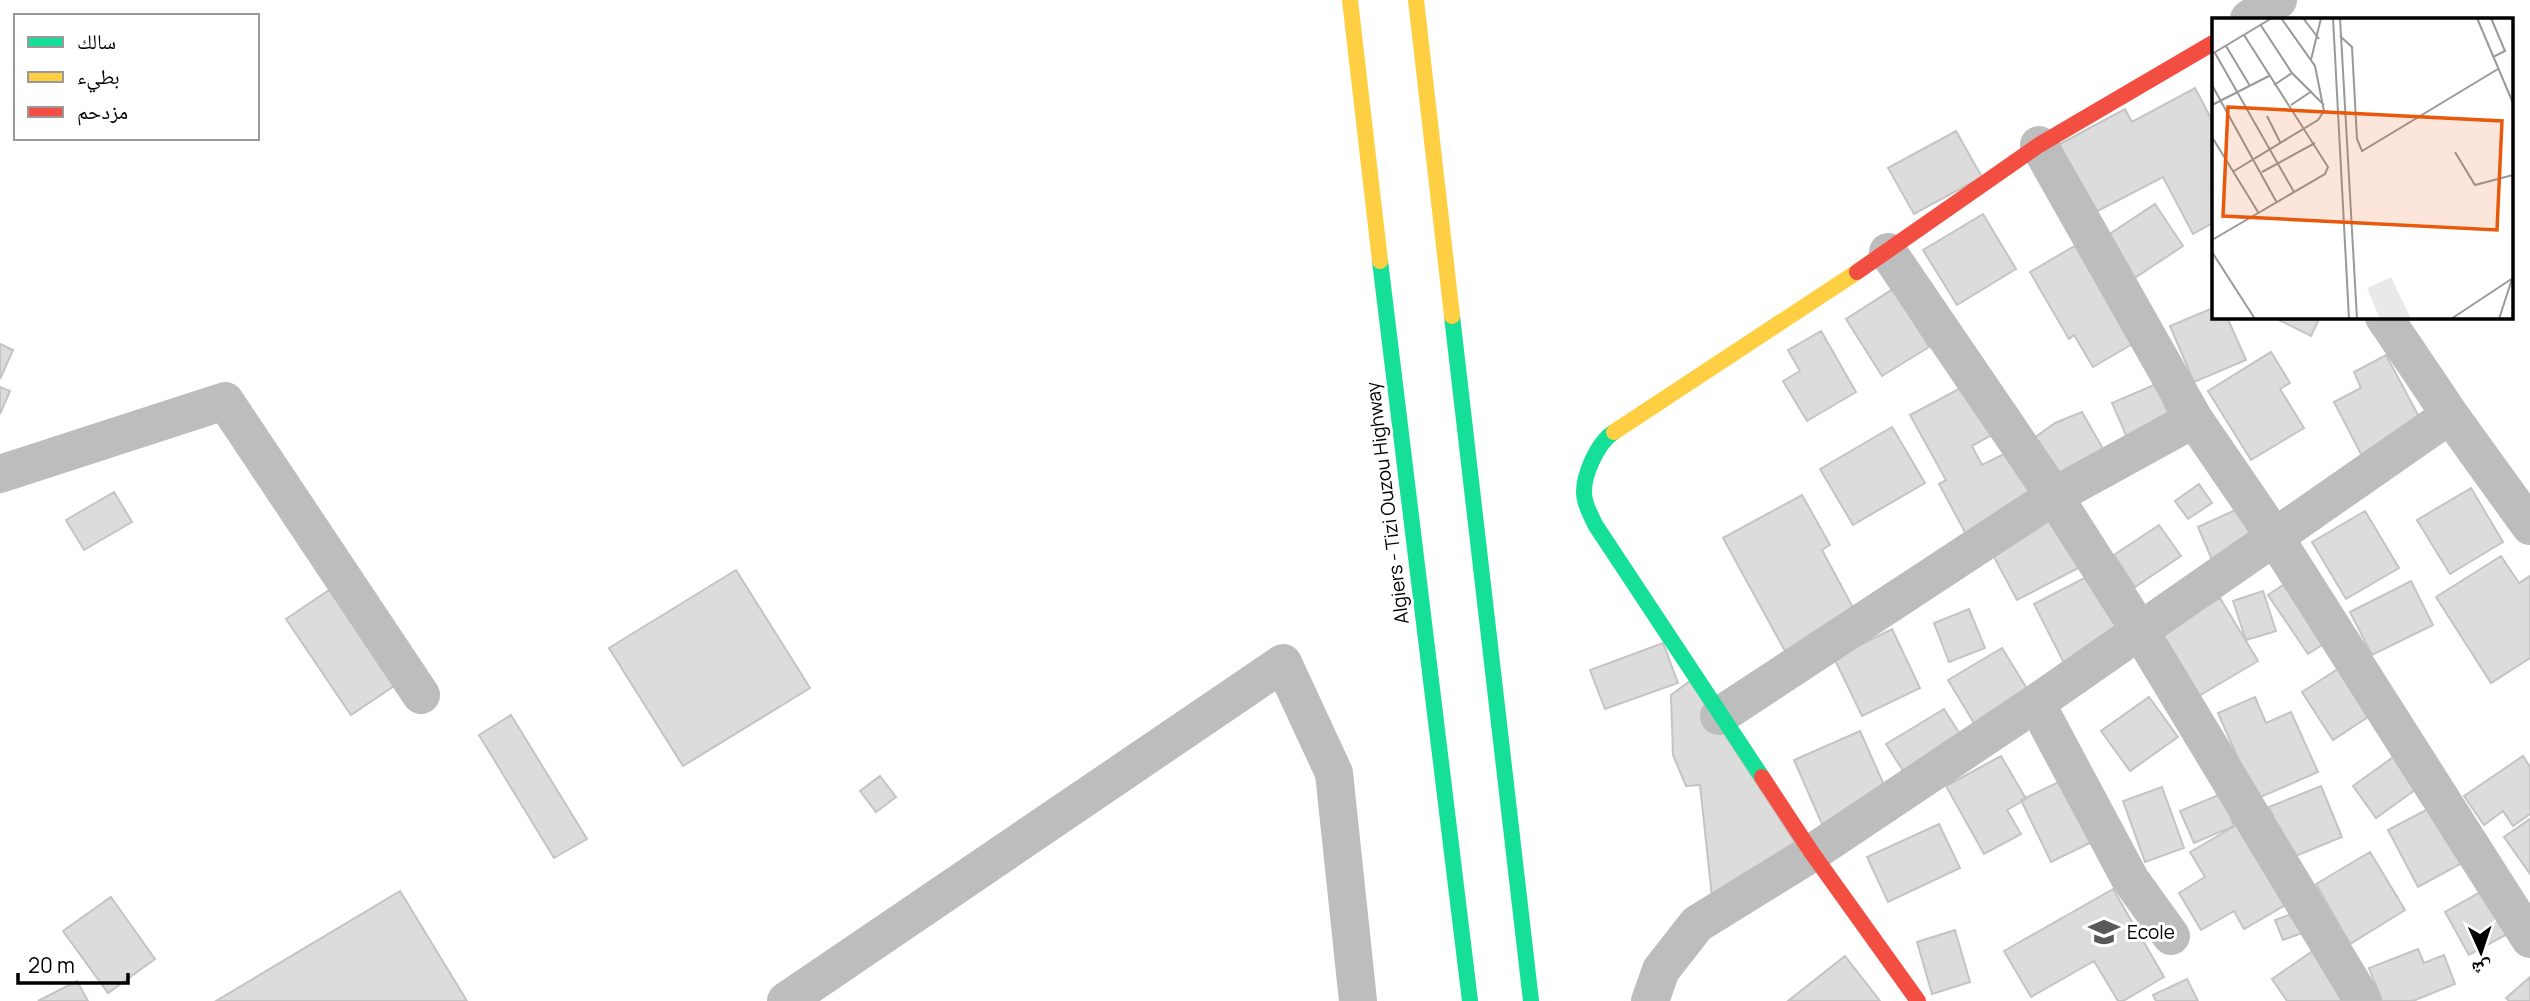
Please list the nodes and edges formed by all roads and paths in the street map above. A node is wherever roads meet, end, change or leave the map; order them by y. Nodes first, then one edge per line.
1 (1350, 0) edge
2 (1416, 0) edge
3 (2278, 0) edge
4 (2251, 18) edge
5 (2211, 51) edge
6 (2039, 145) junction
7 (1888, 252) junction
8 (2385, 318) edge
9 (2450, 415) junction
10 (2194, 419) junction
11 (0, 474) edge
12 (2054, 496) junction
13 (2530, 526) edge
14 (2274, 536) junction
15 (2140, 631) junction
16 (421, 695) dead end
17 (2036, 703) junction
18 (1719, 716) junction
19 (1812, 853) junction
20 (2528, 934) edge
21 (2172, 936) dead end
22 (786, 1001) edge
23 (1358, 1001) edge
24 (1470, 1001) edge
25 (1531, 1001) edge
26 (1650, 1001) edge
27 (1918, 1001) edge
28 (2364, 1001) edge

1 - 24 main road, Algiers - Tizi Ouzou Highway
2 - 25 main road
3 - 4 street
5 - 6 main road
6 - 7 main road
6 - 10 street
7 - 12 street
7 - 18 main road
8 - 9 street
9 - 13 street
9 - 14 street
10 - 12 street
10 - 14 street
11 - 16 street
12 - 15 street
12 - 18 street
14 - 15 street
14 - 20 street
15 - 17 street
15 - 28 street
17 - 19 street
17 - 21 street
18 - 19 main road
19 - 26 street
19 - 27 main road
22 - 23 street

